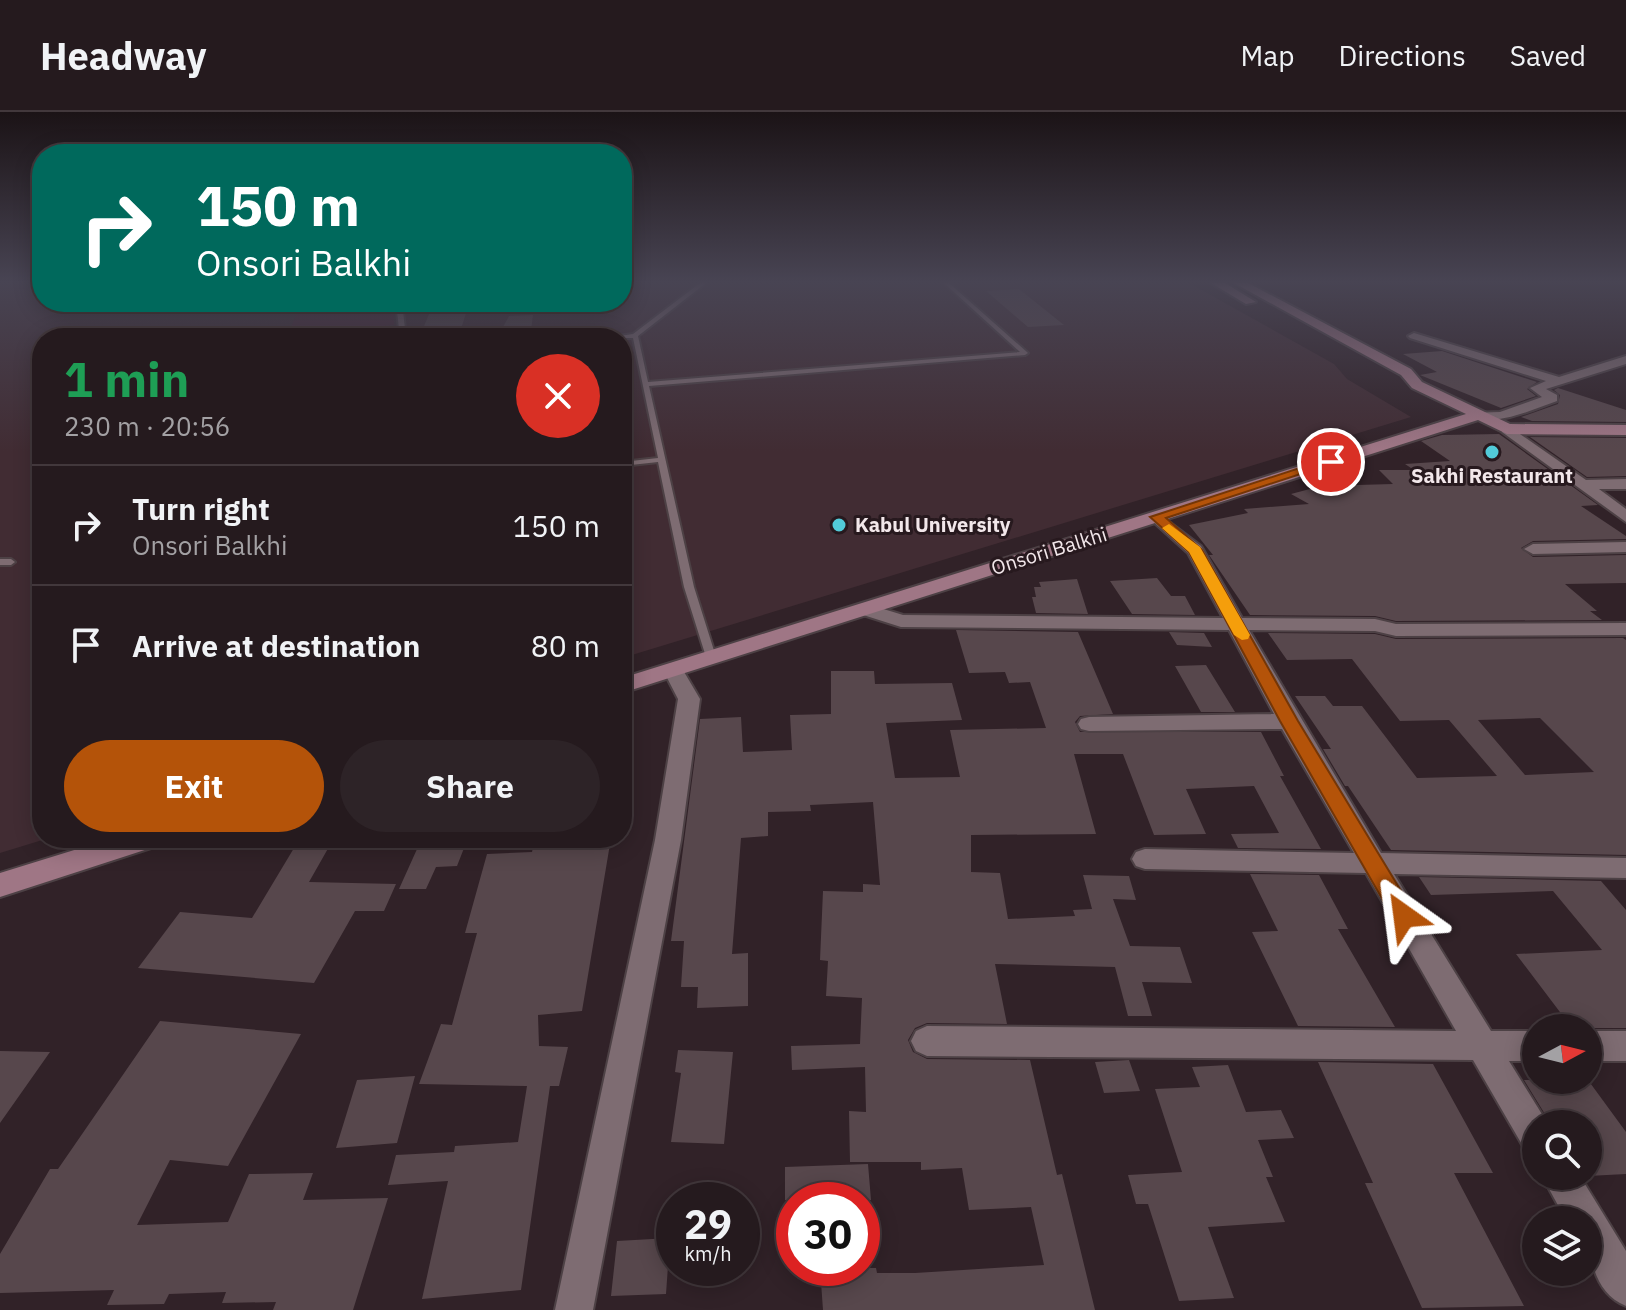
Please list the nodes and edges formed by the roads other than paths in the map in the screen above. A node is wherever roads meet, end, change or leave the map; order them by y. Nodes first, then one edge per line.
1 (636, 339) edge
2 (1009, 339) edge
3 (1319, 339) edge
4 (1344, 339) edge
5 (1423, 339) edge
6 (1626, 360) edge
7 (1556, 380) junction
8 (646, 384) junction
9 (1417, 385) junction
10 (1476, 416) junction
11 (1507, 429) junction
12 (1626, 430) edge
13 (660, 460) junction
14 (632, 463) edge
15 (1626, 484) edge
16 (1583, 485) junction
17 (1156, 517) junction
18 (1626, 517) edge
19 (1626, 547) edge
20 (1533, 549) dead end
21 (864, 609) junction
22 (1235, 622) junction
23 (1626, 629) edge
24 (711, 657) junction
25 (673, 670) junction
26 (632, 683) edge
27 (1289, 721) junction
28 (1089, 724) dead end
29 (116, 848) edge
30 (1145, 859) dead end
31 (1372, 864) junction
32 (1626, 868) edge
33 (0, 885) edge
34 (927, 1041) dead end
35 (1483, 1046) junction
36 (1522, 1046) edge
37 (1602, 1046) edge
38 (1626, 1046) edge
39 (1522, 1112) edge
40 (1602, 1247) edge
41 (1626, 1287) edge
42 (574, 1310) edge

1 - 8 lane
2 - 8 lane
3 - 9 street
4 - 9 street
5 - 7 street
6 - 7 street
7 - 10 street
8 - 13 lane
9 - 10 street
10 - 11 street
10 - 17 street, Onsori Balkhi
11 - 12 street
11 - 16 street
13 - 14 lane
13 - 24 lane
15 - 16 street
16 - 18 street
17 - 21 street, Onsori Balkhi
17 - 22 street
19 - 20 street
21 - 22 street
21 - 24 street, Onsori Balkhi
22 - 23 street
22 - 27 street
24 - 25 street, Onsori Balkhi
25 - 26 street, Onsori Balkhi
25 - 42 street
27 - 28 street
27 - 31 street
29 - 33 street
30 - 31 street
31 - 32 street
31 - 35 street
34 - 35 street
35 - 36 street
35 - 39 street
37 - 38 street
40 - 41 street

